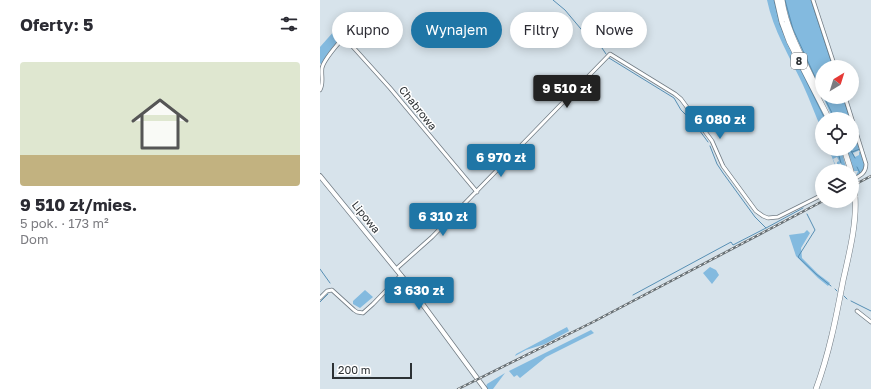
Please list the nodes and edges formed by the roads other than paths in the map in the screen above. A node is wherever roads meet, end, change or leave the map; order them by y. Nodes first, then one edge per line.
1 (777, 0) edge
2 (782, 0) edge
3 (813, 0) edge
4 (833, 60) edge
5 (320, 90) edge
6 (847, 104) edge
7 (826, 112) edge
8 (827, 112) edge
9 (320, 176) edge
10 (859, 176) edge
11 (477, 192) junction
12 (815, 198) edge
13 (855, 208) edge
14 (396, 269) junction
15 (401, 274) junction
16 (320, 298) edge
17 (857, 311) dead end
18 (871, 322) edge
19 (484, 387) edge
20 (816, 389) edge

1 - 7 highway, 8
2 - 8 highway, 8
3 - 4 street
5 - 11 street, Chabrowa
6 - 10 street
9 - 14 street, Lipowa
11 - 12 street
11 - 14 street
13 - 20 highway, bridge
14 - 15 street, Lipowa
15 - 16 street
15 - 19 street, Lipowa
17 - 18 street

